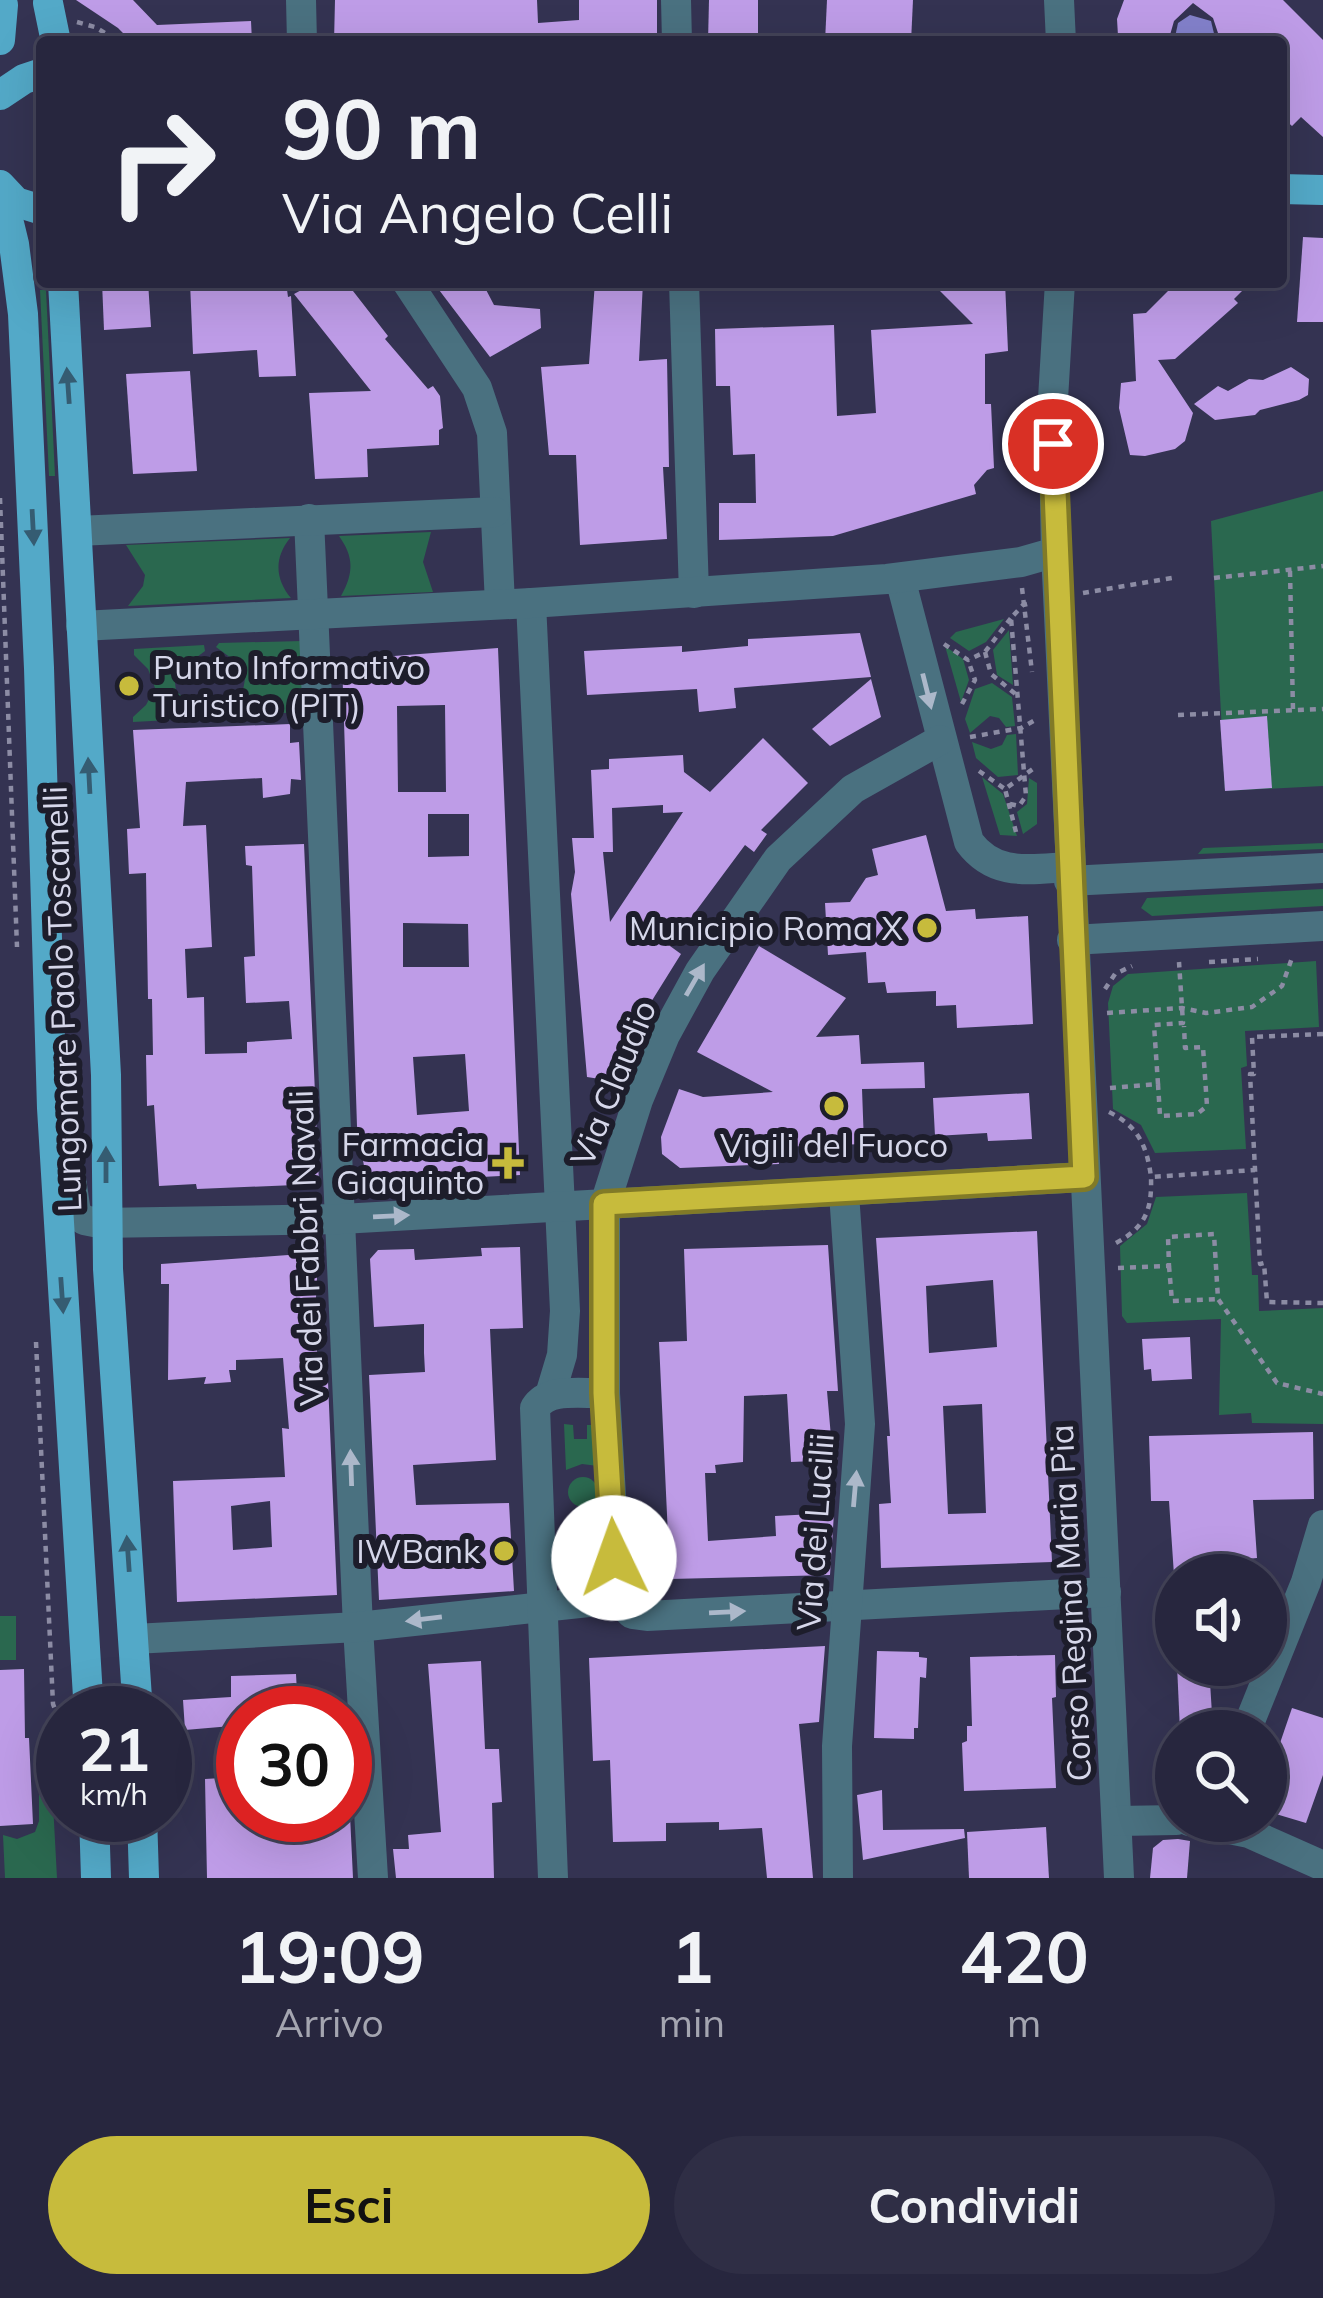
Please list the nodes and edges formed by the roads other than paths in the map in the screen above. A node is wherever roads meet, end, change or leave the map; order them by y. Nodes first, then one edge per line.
1 (301, 0) edge
2 (676, 0) edge
3 (1059, 0) edge
4 (3, 2) edge
5 (302, 36) edge
6 (677, 36) edge
7 (1061, 36) edge
8 (0, 40) edge
9 (0, 76) edge
10 (36, 77) edge
11 (0, 94) edge
12 (0, 185) edge
13 (1287, 189) edge
14 (1323, 190) edge
15 (36, 208) edge
16 (63, 288) edge
17 (410, 288) edge
18 (684, 288) edge
19 (1060, 288) edge
20 (495, 512) junction
21 (309, 519) junction
22 (77, 531) junction
23 (1056, 552) junction
24 (900, 578) junction
25 (694, 593) junction
26 (515, 603) junction
27 (82, 626) junction
28 (314, 629) junction
29 (957, 734) junction
30 (1323, 868) edge
31 (1069, 874) junction
32 (1323, 926) edge
33 (1072, 940) junction
34 (52, 1108) junction
35 (1084, 1177) junction
36 (844, 1193) junction
37 (604, 1204) junction
38 (561, 1207) junction
39 (340, 1219) junction
40 (106, 1223) junction
41 (604, 1393) junction
42 (550, 1395) junction
43 (1323, 1526) edge
44 (1314, 1581) edge
45 (1106, 1592) junction
46 (617, 1599) junction
47 (541, 1606) junction
48 (845, 1606) junction
49 (358, 1627) junction
50 (134, 1639) junction
51 (87, 1686) edge
52 (137, 1686) edge
53 (1256, 1710) edge
54 (1155, 1820) edge
55 (1118, 1821) junction
56 (95, 1842) edge
57 (143, 1842) edge
58 (1272, 1842) edge
59 (1323, 1866) edge
60 (96, 1878) edge
61 (144, 1878) edge
62 (373, 1878) edge
63 (553, 1878) edge
64 (838, 1878) edge
65 (1119, 1878) edge

1 - 5 street
2 - 6 street
3 - 7 street
4 - 8 main road
9 - 11 main road
10 - 11 main road
12 - 15 main road
12 -> 34 main road, Lungomare Paolo Toscanelli
13 - 14 main road
22 -> 16 main road, Lungomare Paolo Toscanelli
17 - 20 street
18 - 25 street
19 - 23 street, Corso Regina Maria Pia
20 - 21 street
20 - 26 street
21 - 22 street
21 - 28 street, Via dei Fabbri Navali
22 - 27 main road, Lungomare Paolo Toscanelli
23 - 24 street
23 - 31 street, Corso Regina Maria Pia
24 - 25 street
24 -> 29 street
25 - 26 street
26 - 28 street
26 - 38 street
27 - 28 street
40 -> 27 main road, Lungomare Paolo Toscanelli
28 - 39 street, Via dei Fabbri Navali
29 - 31 street
37 -> 29 street, Via Claudio
30 - 31 street
31 - 33 street, Corso Regina Maria Pia
32 - 33 street
33 - 35 street, Corso Regina Maria Pia
34 - 40 street
34 -> 51 main road, Lungomare Paolo Toscanelli
35 - 36 street
35 - 45 street, Corso Regina Maria Pia
36 - 37 street
48 -> 36 street, Via dei Lucilii
37 - 38 street
37 - 41 street, Via Claudio
39 -> 38 street
38 - 42 street
39 - 40 street
49 -> 39 street, Via dei Fabbri Navali
50 -> 40 main road, Lungomare Paolo Toscanelli
41 - 42 street
41 - 46 street, Via Claudio
42 - 47 street
43 - 44 street
44 - 53 street
45 - 48 street
45 - 55 street, Corso Regina Maria Pia
46 - 47 street
46 -> 48 street
47 -> 49 street
47 - 63 street
48 - 64 street, Via dei Lucilii
49 - 50 street
49 - 62 street, Via dei Fabbri Navali
50 - 52 main road, Lungomare Paolo Toscanelli
54 - 55 street
55 - 65 street, Corso Regina Maria Pia
56 - 60 main road
57 - 61 main road
58 - 59 street

